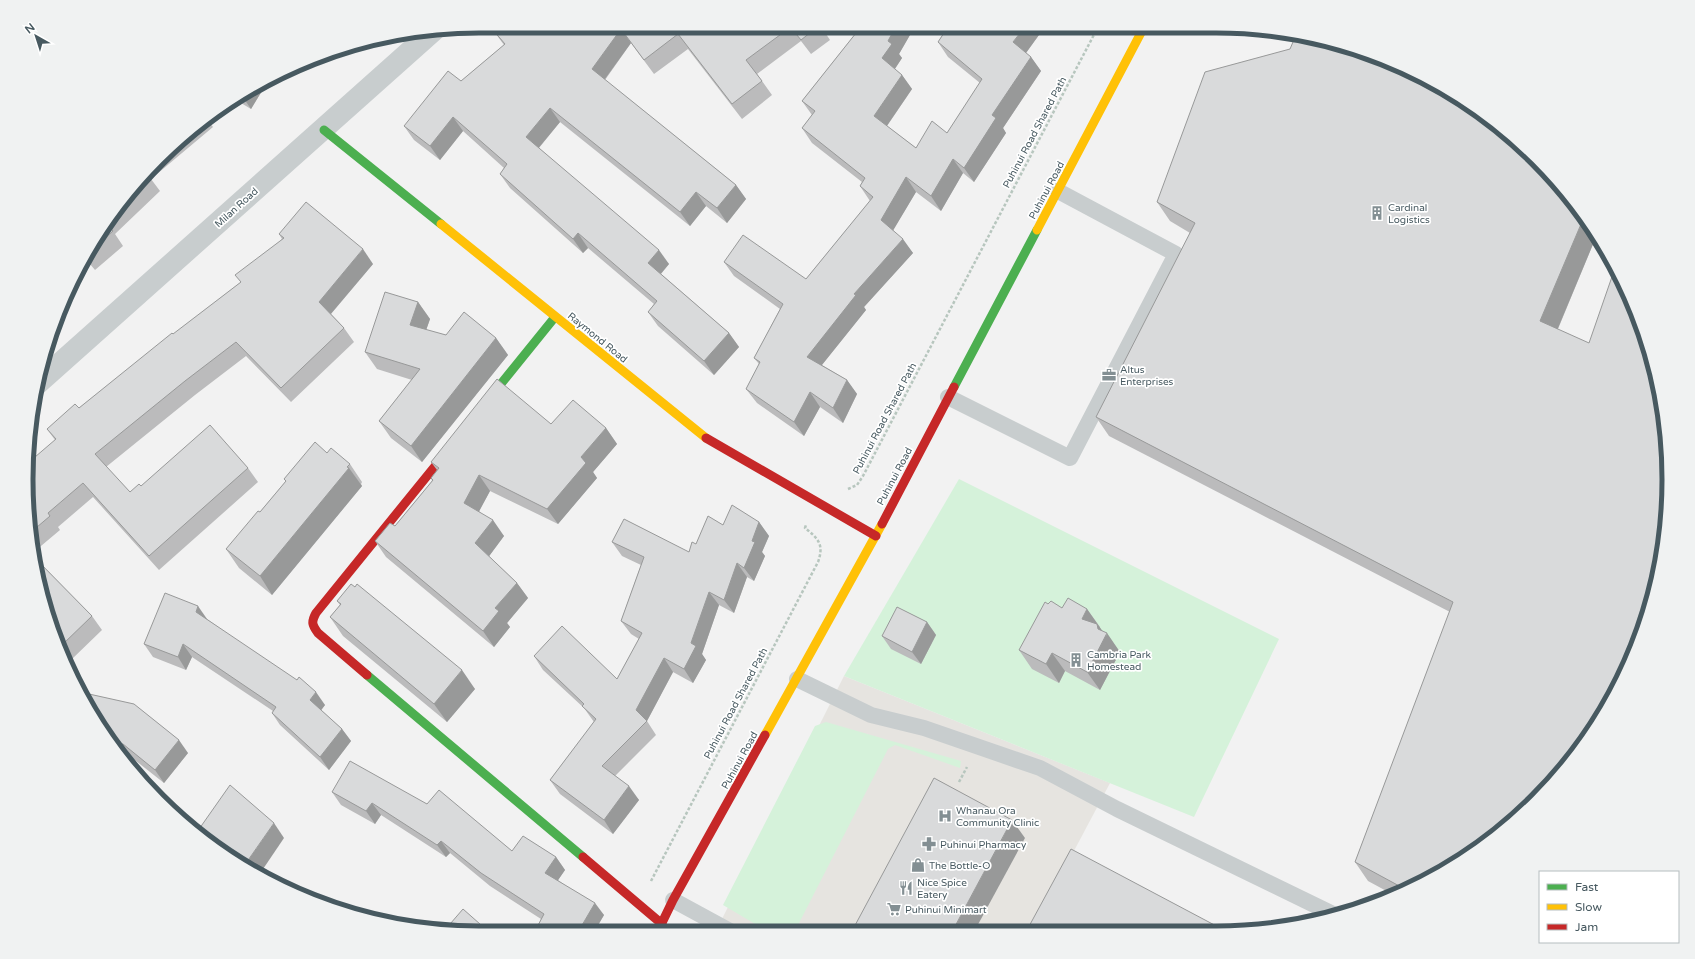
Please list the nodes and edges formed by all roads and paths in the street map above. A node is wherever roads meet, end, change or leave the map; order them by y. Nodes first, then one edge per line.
1 (1095, 33) edge
2 (1141, 33) edge
3 (427, 36) edge
4 (324, 130) junction
5 (1058, 191) junction
6 (555, 317) junction
7 (45, 377) edge
8 (948, 397) junction
9 (475, 416) edge
10 (460, 435) edge
11 (842, 489) dead end
12 (816, 502) junction
13 (876, 536) junction
14 (797, 679) junction
15 (673, 900) junction
16 (639, 905) junction
17 (1328, 912) edge
18 (658, 926) edge
19 (661, 926) edge
20 (721, 926) edge

1 - 11 path, Puhinui Road Shared Path
2 - 5 street, Puhinui Road
3 - 4 street, Milan Road
4 - 6 street, Raymond Road
4 - 7 street, Milan Road
5 - 8 street, Puhinui Road
5 - 8 lane
6 - 9 street
6 - 12 street, Raymond Road
8 - 13 street, Puhinui Road
10 - 16 street
12 - 13 street, Raymond Road
12 - 16 path, Puhinui Road Shared Path
13 - 14 street, Puhinui Road
14 - 15 street, Puhinui Road
14 - 17 lane
15 - 19 street, Puhinui Road
15 - 20 lane
16 - 18 street

